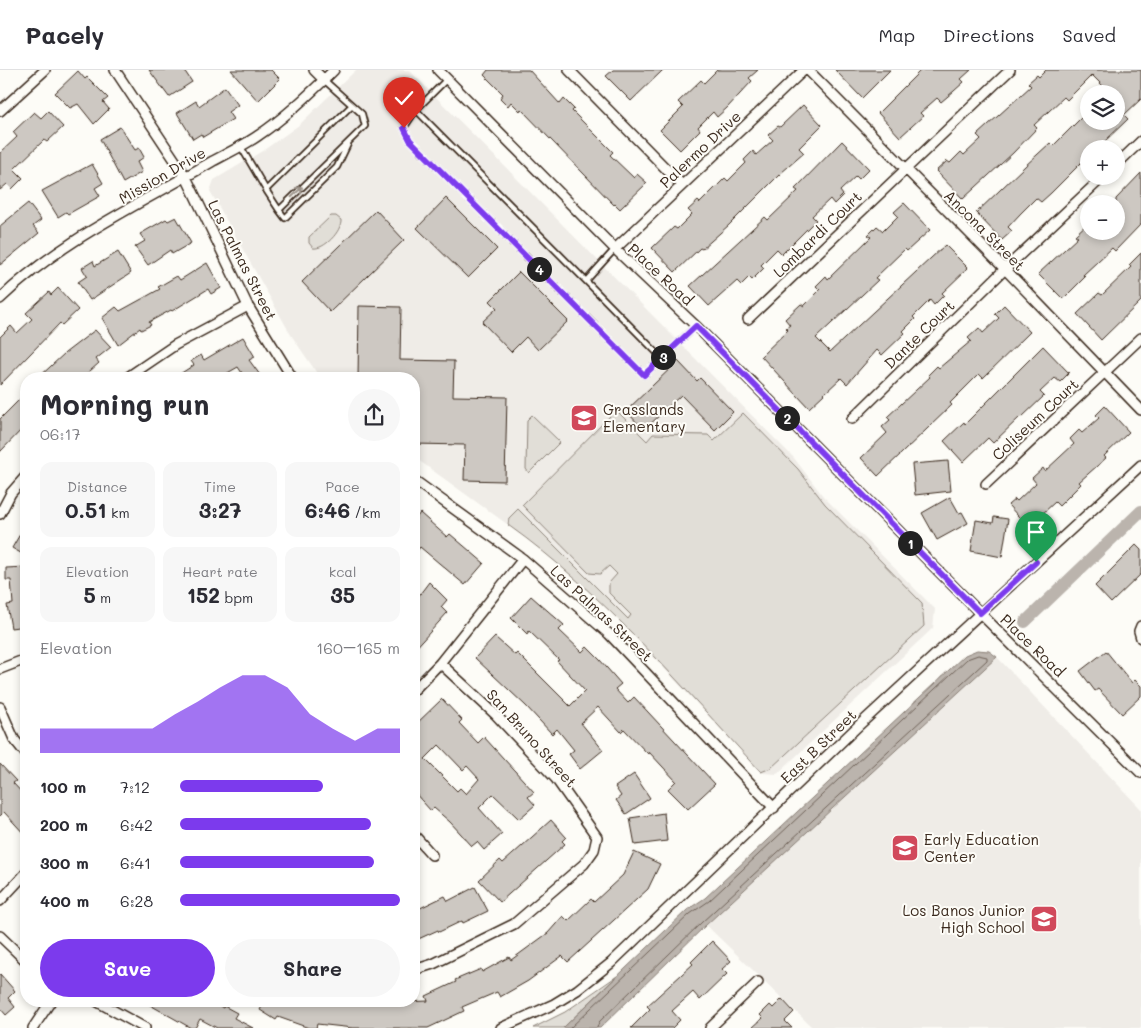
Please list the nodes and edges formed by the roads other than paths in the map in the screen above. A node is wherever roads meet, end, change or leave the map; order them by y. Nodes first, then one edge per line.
1 (45, 70) edge
2 (116, 70) edge
3 (314, 70) edge
4 (334, 70) edge
5 (438, 70) edge
6 (804, 70) edge
7 (808, 70) edge
8 (1010, 70) edge
9 (575, 72) edge
10 (447, 79) junction
11 (324, 80) junction
12 (352, 105) junction
13 (416, 110) junction
14 (0, 111) edge
15 (350, 141) junction
16 (1141, 141) edge
17 (240, 146) junction
18 (1125, 156) edge
19 (905, 168) junction
20 (186, 177) junction
21 (682, 185) junction
22 (1094, 185) edge
23 (266, 190) junction
24 (279, 210) junction
25 (616, 249) junction
26 (1005, 269) junction
27 (586, 281) junction
28 (0, 299) edge
29 (248, 306) junction
30 (748, 319) dead end
31 (696, 326) junction
32 (1141, 338) edge
33 (662, 358) junction
34 (135, 372) edge
35 (289, 372) edge
36 (1104, 373) junction
37 (1141, 410) edge
38 (852, 419) dead end
39 (1141, 465) edge
40 (20, 483) edge
41 (420, 484) edge
42 (986, 484) dead end
43 (0, 514) edge
44 (523, 559) junction
45 (980, 613) junction
46 (1141, 626) edge
47 (1141, 638) edge
48 (20, 661) edge
49 (440, 663) junction
50 (0, 669) edge
51 (420, 684) edge
52 (0, 707) edge
53 (20, 746) edge
54 (1141, 773) edge
55 (774, 808) junction
56 (420, 842) edge
57 (432, 856) dead end
58 (20, 879) edge
59 (0, 901) edge
60 (0, 936) edge
61 (20, 955) edge
62 (420, 968) edge
63 (758, 982) dead end
64 (46, 1007) edge
65 (107, 1007) edge
66 (33, 1028) edge
67 (145, 1028) edge
68 (501, 1028) edge
69 (710, 1028) edge

1 - 14 street
2 - 20 street, Las Palmas Street
3 - 11 street
4 - 11 street, Mission Drive
5 - 10 street, Place Road
6 - 21 street, Palermo Drive
7 - 19 street, Ancona Street
8 - 19 street, Lombardi Court
9 - 21 street
10 - 13 lane
10 - 25 street, Place Road
11 - 12 lane
11 - 17 street, Mission Drive
12 - 15 lane
12 - 23 lane
13 - 27 lane
13 - 33 lane
24 -> 15 lane
15 - 24 lane
16 - 18 street
17 - 20 street, Mission Drive
17 - 23 lane
19 - 26 street, Ancona Street
19 - 30 street, Lombardi Court
20 - 28 street, Mission Drive
20 - 29 street, Las Palmas Street
21 - 25 street, Palermo Drive
22 - 26 street, Dante Court
23 - 24 lane
25 - 27 lane
25 - 31 street, Place Road
26 - 36 street, Ancona Street
26 - 38 street, Dante Court
27 - 33 lane
29 - 34 street
29 - 35 street, Las Palmas Street
31 - 33 lane
31 - 45 street, Place Road
32 - 36 street, Coliseum Court
36 - 37 street, Ancona Street
36 - 42 street, Coliseum Court
39 - 45 street, East B Street
40 - 43 street
41 - 44 street, Las Palmas Street
44 - 49 street
44 - 55 street, Las Palmas Street
45 - 54 street, Place Road
45 - 55 street, East B Street
46 - 47 street
48 - 50 street
49 - 51 street
49 - 62 street, San Bruno Street
52 - 53 street
55 - 68 street, East B Street
56 - 57 street
58 - 59 street
60 - 61 street
63 - 69 street
64 - 66 street
65 - 67 street

